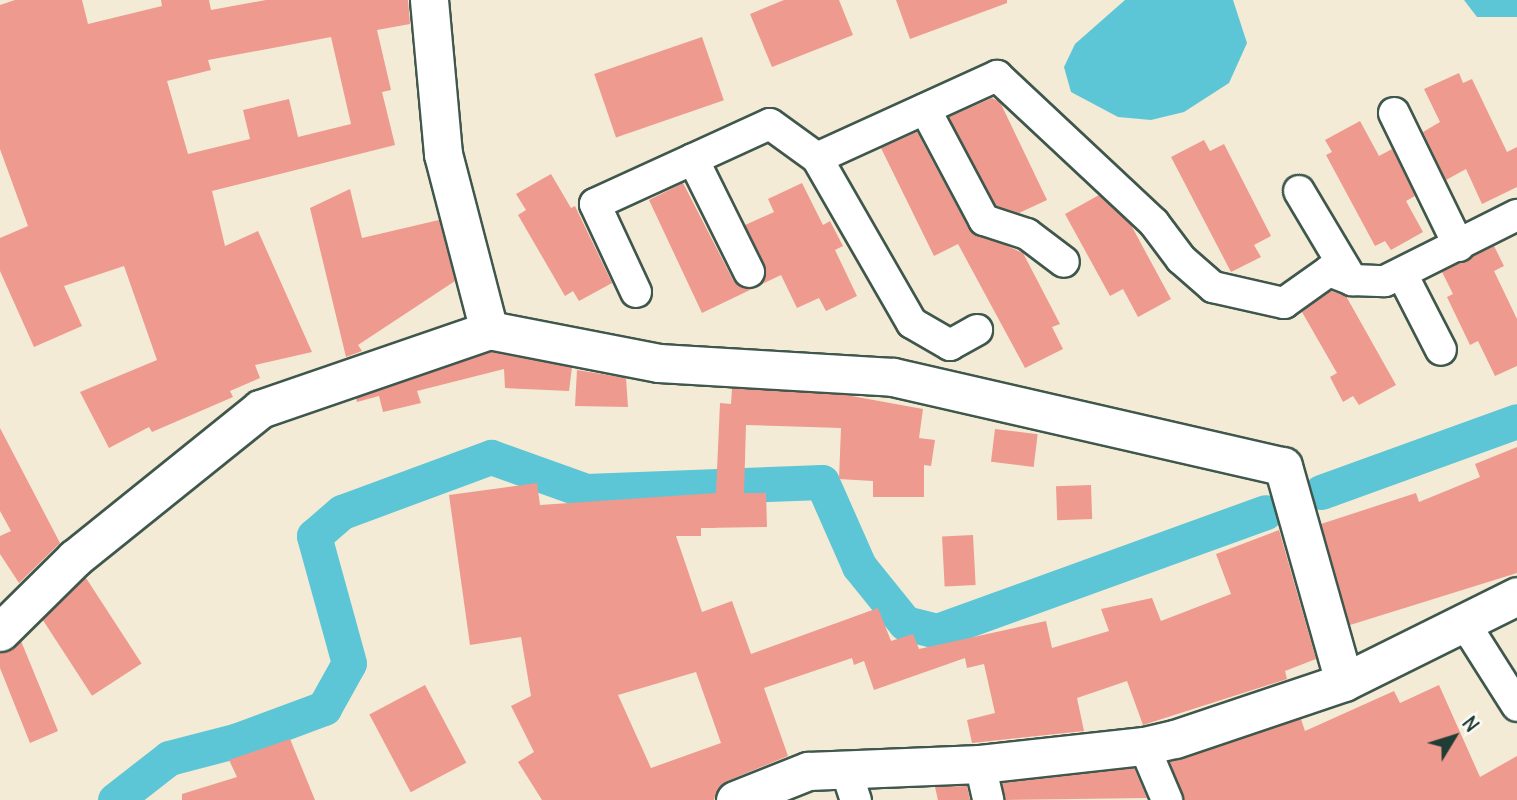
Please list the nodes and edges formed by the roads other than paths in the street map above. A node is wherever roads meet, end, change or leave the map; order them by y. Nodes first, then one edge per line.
1 (429, 0) edge
2 (925, 109) junction
3 (1394, 113) dead end
4 (817, 158) junction
5 (693, 159) junction
6 (1299, 191) dead end
7 (1517, 215) edge
8 (1459, 246) junction
9 (1064, 261) dead end
10 (748, 272) dead end
11 (1402, 274) junction
12 (1352, 280) junction
13 (636, 292) dead end
14 (489, 330) junction
15 (977, 330) dead end
16 (1441, 350) dead end
17 (1517, 596) edge
18 (1465, 624) junction
19 (0, 632) edge
20 (1344, 682) junction
21 (1517, 706) edge
22 (1144, 746) junction
23 (980, 765) junction
24 (851, 785) edge
25 (734, 800) edge
26 (988, 800) edge
27 (1167, 800) edge

1 - 14 street
2 - 4 street
2 - 9 street
2 - 12 street
3 - 8 street
4 - 5 street
4 - 15 street
5 - 10 street
5 - 13 street
6 - 12 street
7 - 8 street
8 - 11 street
11 - 12 street
11 - 16 street
14 - 19 street
14 - 20 street
17 - 18 street
18 - 20 street
18 - 21 street
20 - 22 street
22 - 23 street
22 - 27 street
23 - 24 street
23 - 26 street
24 - 25 street

